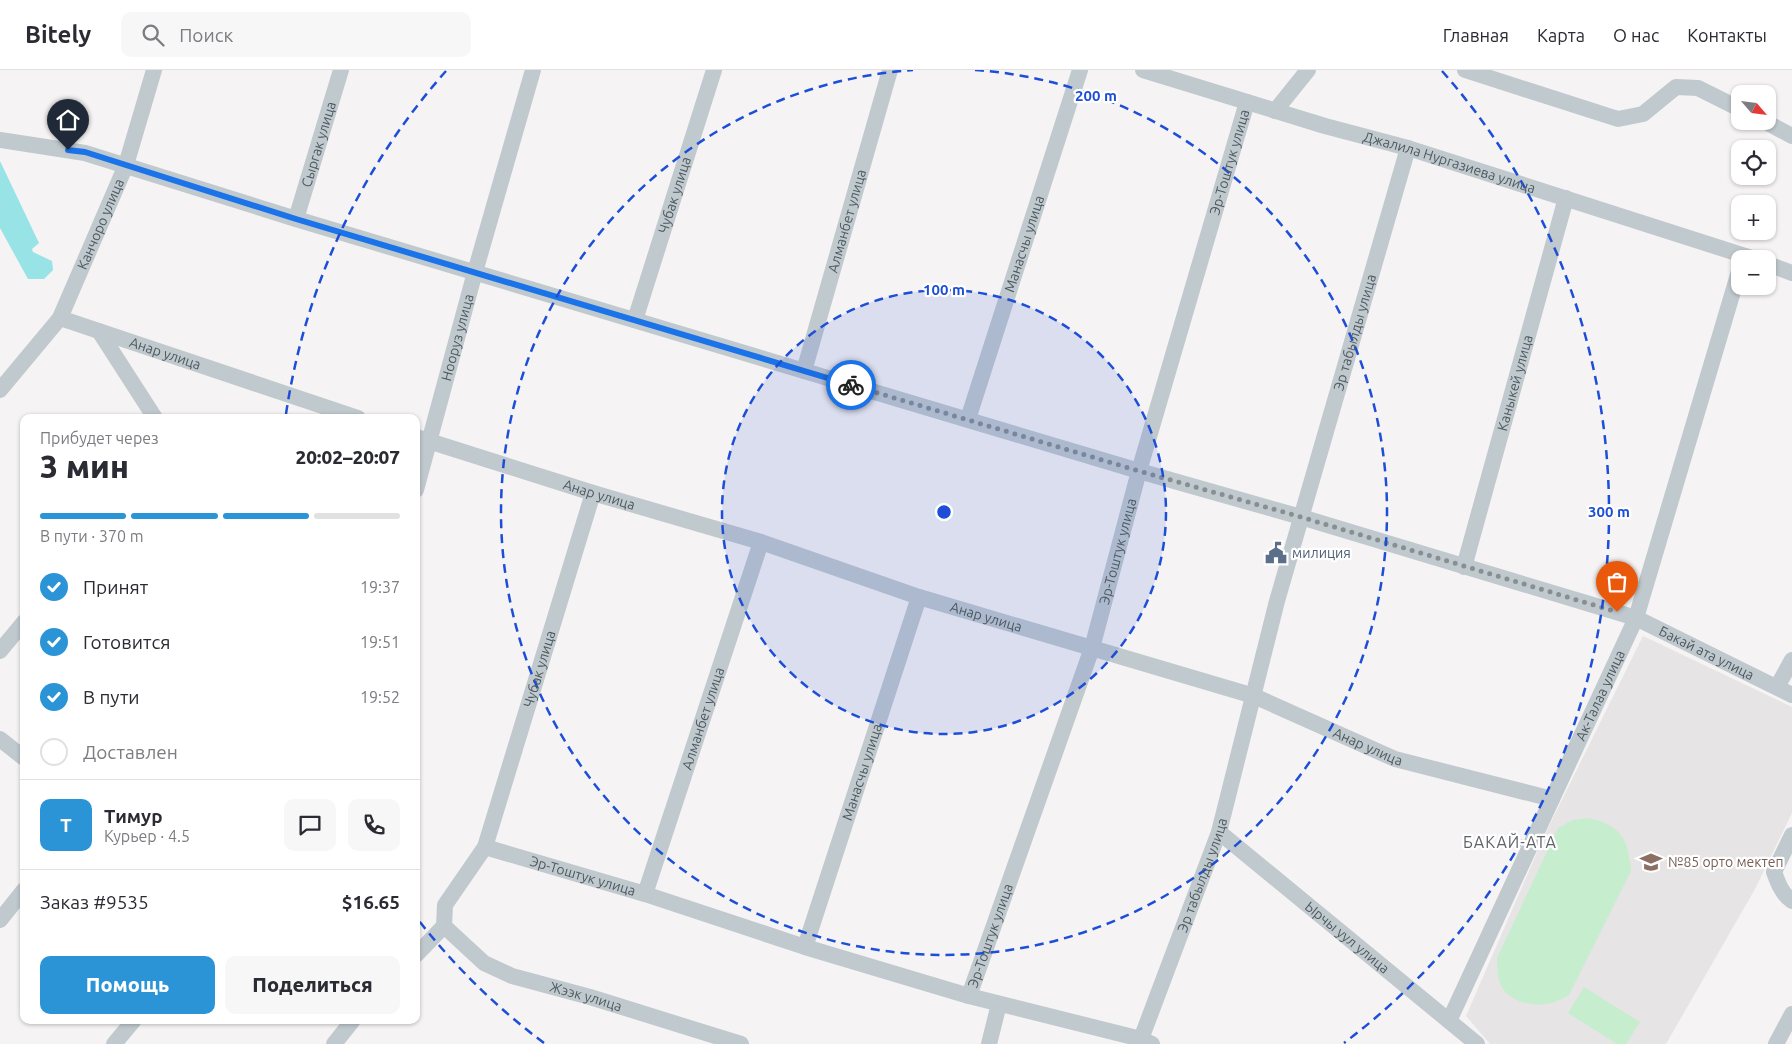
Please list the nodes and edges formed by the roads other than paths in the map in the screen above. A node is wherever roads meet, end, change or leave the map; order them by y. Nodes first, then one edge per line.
1 (154, 70) edge
2 (341, 70) edge
3 (533, 70) edge
4 (714, 70) edge
5 (890, 70) edge
6 (1080, 70) edge
7 (1143, 70) edge
8 (1308, 70) edge
9 (1465, 70) edge
10 (1247, 102) junction
11 (1731, 104) edge
12 (1275, 111) junction
13 (1776, 127) edge
14 (1792, 136) edge
15 (0, 140) edge
16 (1408, 148) junction
17 (126, 165) junction
18 (1566, 198) junction
19 (296, 219) junction
20 (1731, 255) edge
21 (1776, 267) edge
22 (475, 272) junction
23 (1792, 273) edge
24 (1734, 295) edge
25 (60, 318) junction
26 (635, 320) junction
27 (99, 331) junction
28 (804, 371) junction
29 (0, 390) edge
30 (152, 414) edge
31 (346, 414) edge
32 (968, 419) junction
33 (423, 439) edge
34 (420, 461) edge
35 (1139, 471) junction
36 (593, 493) junction
37 (1301, 517) junction
38 (761, 542) junction
39 (1464, 567) junction
40 (919, 597) junction
41 (1636, 618) junction
42 (20, 627) edge
43 (1092, 648) junction
44 (0, 651) edge
45 (1792, 660) edge
46 (1777, 687) junction
47 (1792, 695) edge
48 (1254, 696) junction
49 (0, 738) edge
50 (20, 755) edge
51 (1552, 799) junction
52 (1218, 832) junction
53 (1792, 836) edge
54 (485, 847) junction
55 (645, 894) junction
56 (20, 895) edge
57 (1792, 901) edge
58 (0, 920) edge
59 (444, 926) junction
60 (805, 947) junction
61 (420, 951) edge
62 (968, 996) junction
63 (999, 1004) junction
64 (1792, 1014) edge
65 (1449, 1021) junction
66 (131, 1024) edge
67 (346, 1024) edge
68 (1147, 1042) edge
69 (114, 1044) edge
70 (334, 1044) edge
71 (741, 1044) edge
72 (989, 1044) edge
73 (1477, 1044) edge
74 (1776, 1044) edge

1 - 17 street, Канчоро улица
2 - 19 street, Сыргак улица
3 - 22 street, Нооруз улица
4 - 26 street, Чубак улица
5 - 28 street, Алманбет улица
6 - 32 street, Манасчы улица
7 - 10 street, Джалила Нургазиева улица
8 - 12 street
9 - 11 street
10 - 12 street, Джалила Нургазиева улица
10 - 35 street, Эр-Тоштук улица
12 - 16 street, Джалила Нургазиева улица
13 - 14 street
15 - 17 street, Бакай ата улица
16 - 18 street, Джалила Нургазиева улица
16 - 37 street, Эр табылды улица
17 - 19 street, Бакай ата улица
17 - 25 street, Канчоро улица
18 - 20 street, Джалила Нургазиева улица
18 - 39 street, Каныкей улица
19 - 22 street, Бакай ата улица
21 - 23 street
22 - 26 street, Бакай ата улица
22 - 33 street, Нооруз улица
24 - 41 street, Ак-Талаа улица
25 - 27 street, Анар улица
25 - 29 street
26 - 28 street, Бакай ата улица
27 - 30 street
27 - 31 street, Анар улица
28 - 32 street, Бакай ата улица
32 - 35 street, Бакай ата улица
33 - 34 street, Нооруз улица
33 - 36 street, Анар улица
35 - 37 street, Бакай ата улица
35 - 43 street, Эр-Тоштук улица
36 - 38 street, Анар улица
36 - 54 street, Чубак улица
37 - 39 street, Бакай ата улица
37 - 48 street, Эр табылды улица
38 - 40 street, Анар улица
38 - 55 street, Алманбет улица
39 - 41 street, Бакай ата улица
40 - 43 street, Анар улица
40 - 60 street, Манасчы улица
41 - 46 street, Бакай ата улица
41 - 51 street, Ак-Талаа улица
42 - 44 street
43 - 48 street, Анар улица
43 - 62 street, Эр-Тоштук улица
45 - 46 street
46 - 47 street, Бакай ата улица
48 - 51 street, Анар улица
48 - 52 street, Эр табылды улица
49 - 50 street
51 - 65 street, Ак-Талаа улица
52 - 65 street, Ырчы уул улица
52 - 68 street, Эр табылды улица
53 - 57 street
54 - 55 street, Эр-Тоштук улица
54 - 59 street
55 - 60 street, Эр-Тоштук улица
56 - 58 street
59 - 61 street
59 - 71 street, Жээк улица
60 - 62 street, Эр-Тоштук улица
62 - 63 street, Эр-Тоштук улица
63 - 68 street, Эр-Тоштук улица
63 - 72 street
64 - 74 street
65 - 73 street, Ырчы уул улица
66 - 69 street
67 - 70 street

